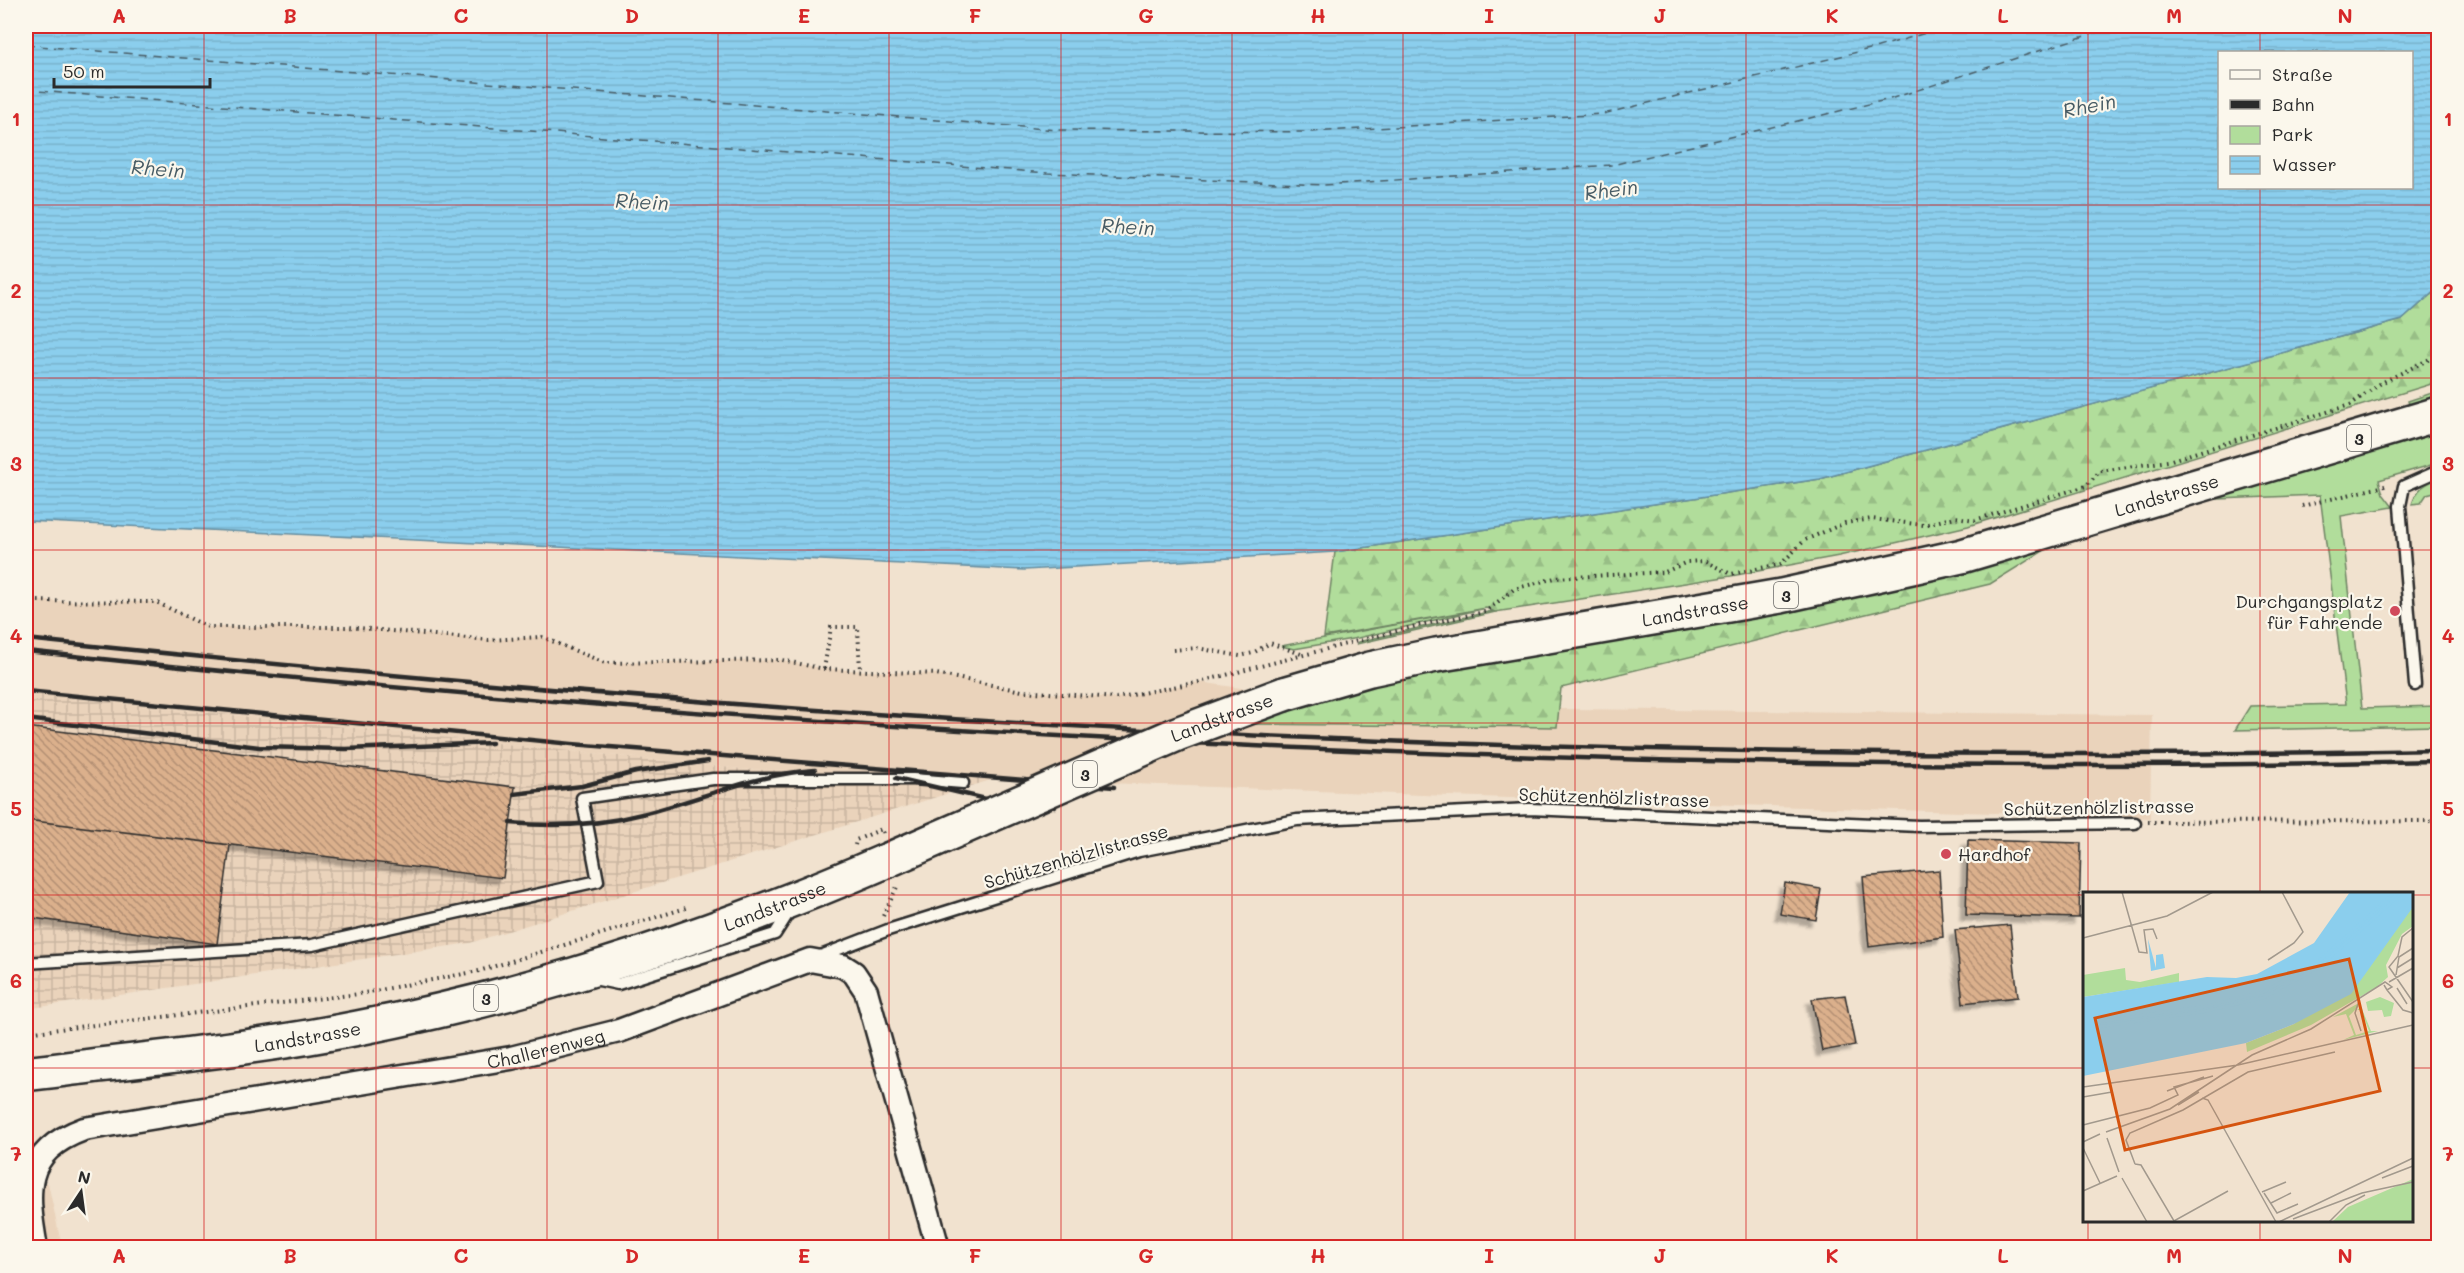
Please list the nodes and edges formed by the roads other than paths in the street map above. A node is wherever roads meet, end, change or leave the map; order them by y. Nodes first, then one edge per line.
1 (2439, 414) edge
2 (2439, 471) edge
3 (2415, 685) dead end
4 (963, 783) dead end
5 (2135, 823) road end
6 (810, 960) junction
7 (26, 963) edge
8 (26, 1074) edge
9 (36, 1248) edge
10 (938, 1248) edge

1 - 8 main road, Landstrasse / 3, bridge
2 - 3 lane
4 - 7 lane
5 - 6 lane, Schützenhölzlistrasse
6 - 9 street, Challerenweg
6 - 10 street

